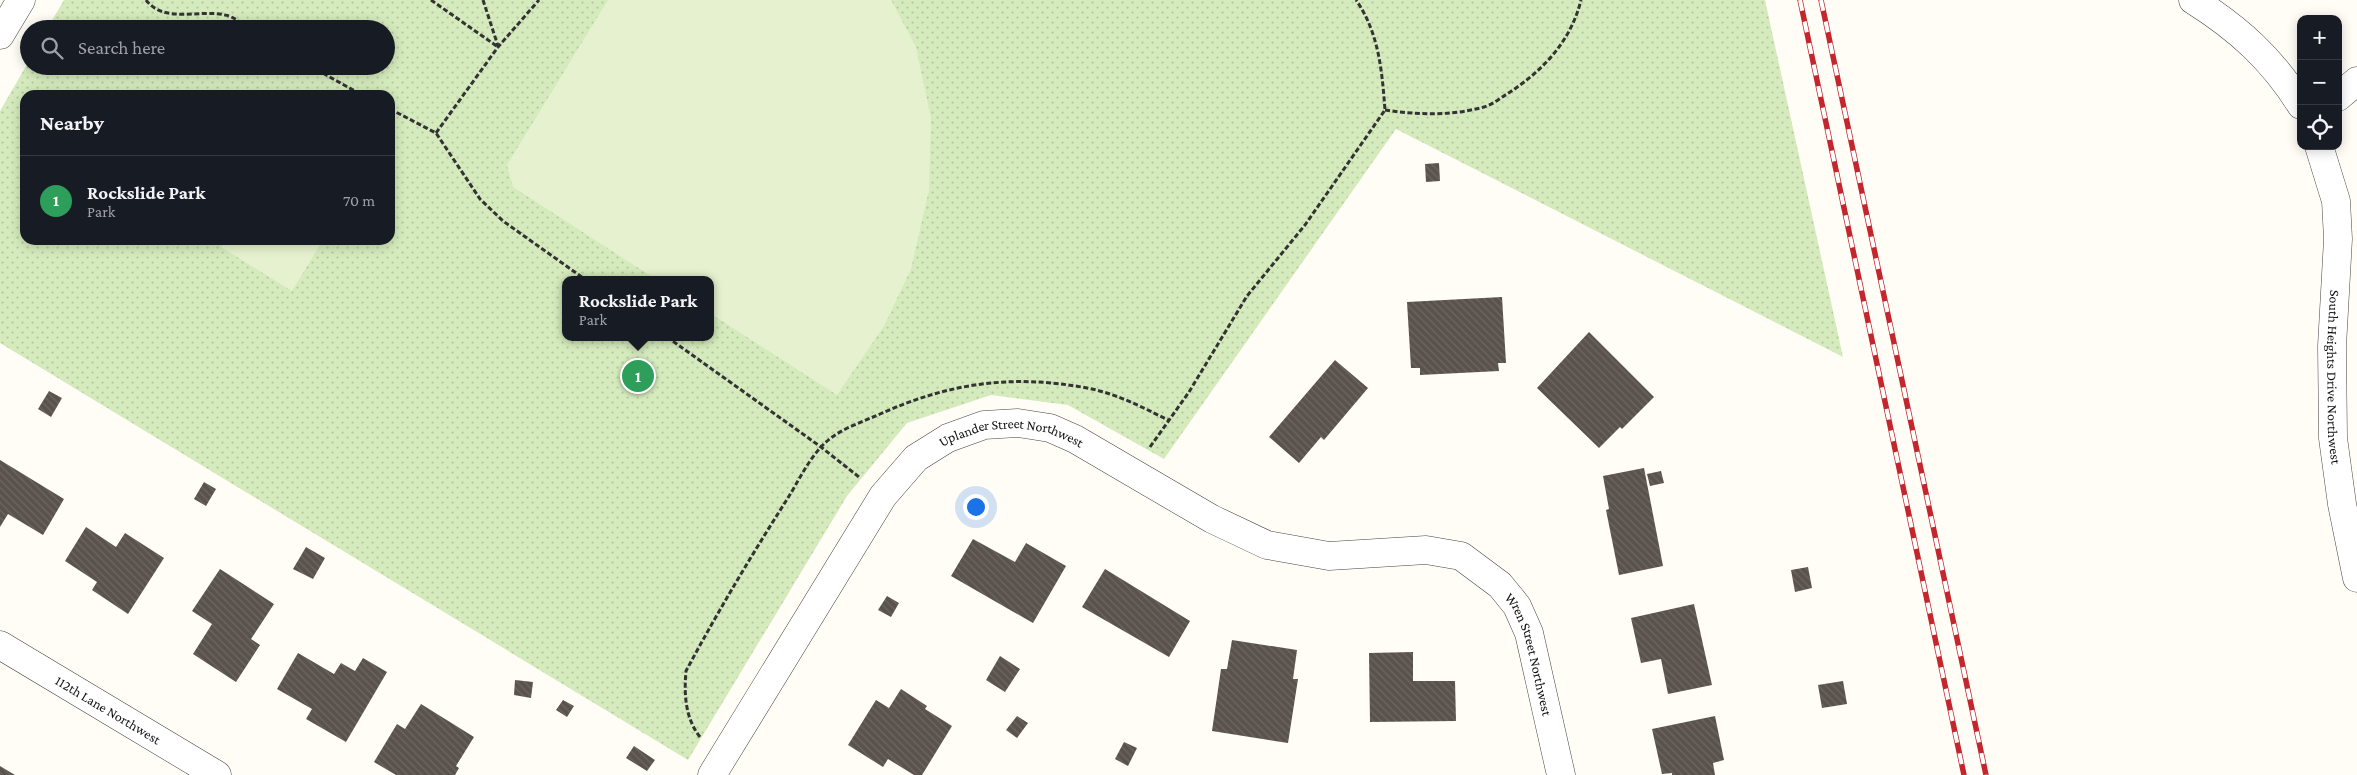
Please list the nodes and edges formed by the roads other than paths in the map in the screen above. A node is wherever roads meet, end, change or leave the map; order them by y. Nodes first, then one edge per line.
1 (21, 0) edge
2 (2193, 0) edge
3 (0, 35) edge
4 (2357, 81) edge
5 (2342, 94) edge
6 (2297, 100) edge
7 (2321, 150) edge
8 (1461, 556) joint
9 (2357, 578) edge
10 (0, 645) edge
11 (718, 765) edge
12 (216, 775) edge
13 (1561, 775) edge

1 - 3 street
2 - 6 street
4 - 5 street
7 - 9 street, South Heights Drive Northwest
8 - 11 street, Uplander Street Northwest
8 - 13 street, Wren Street Northwest
10 - 12 street, 112th Lane Northwest

